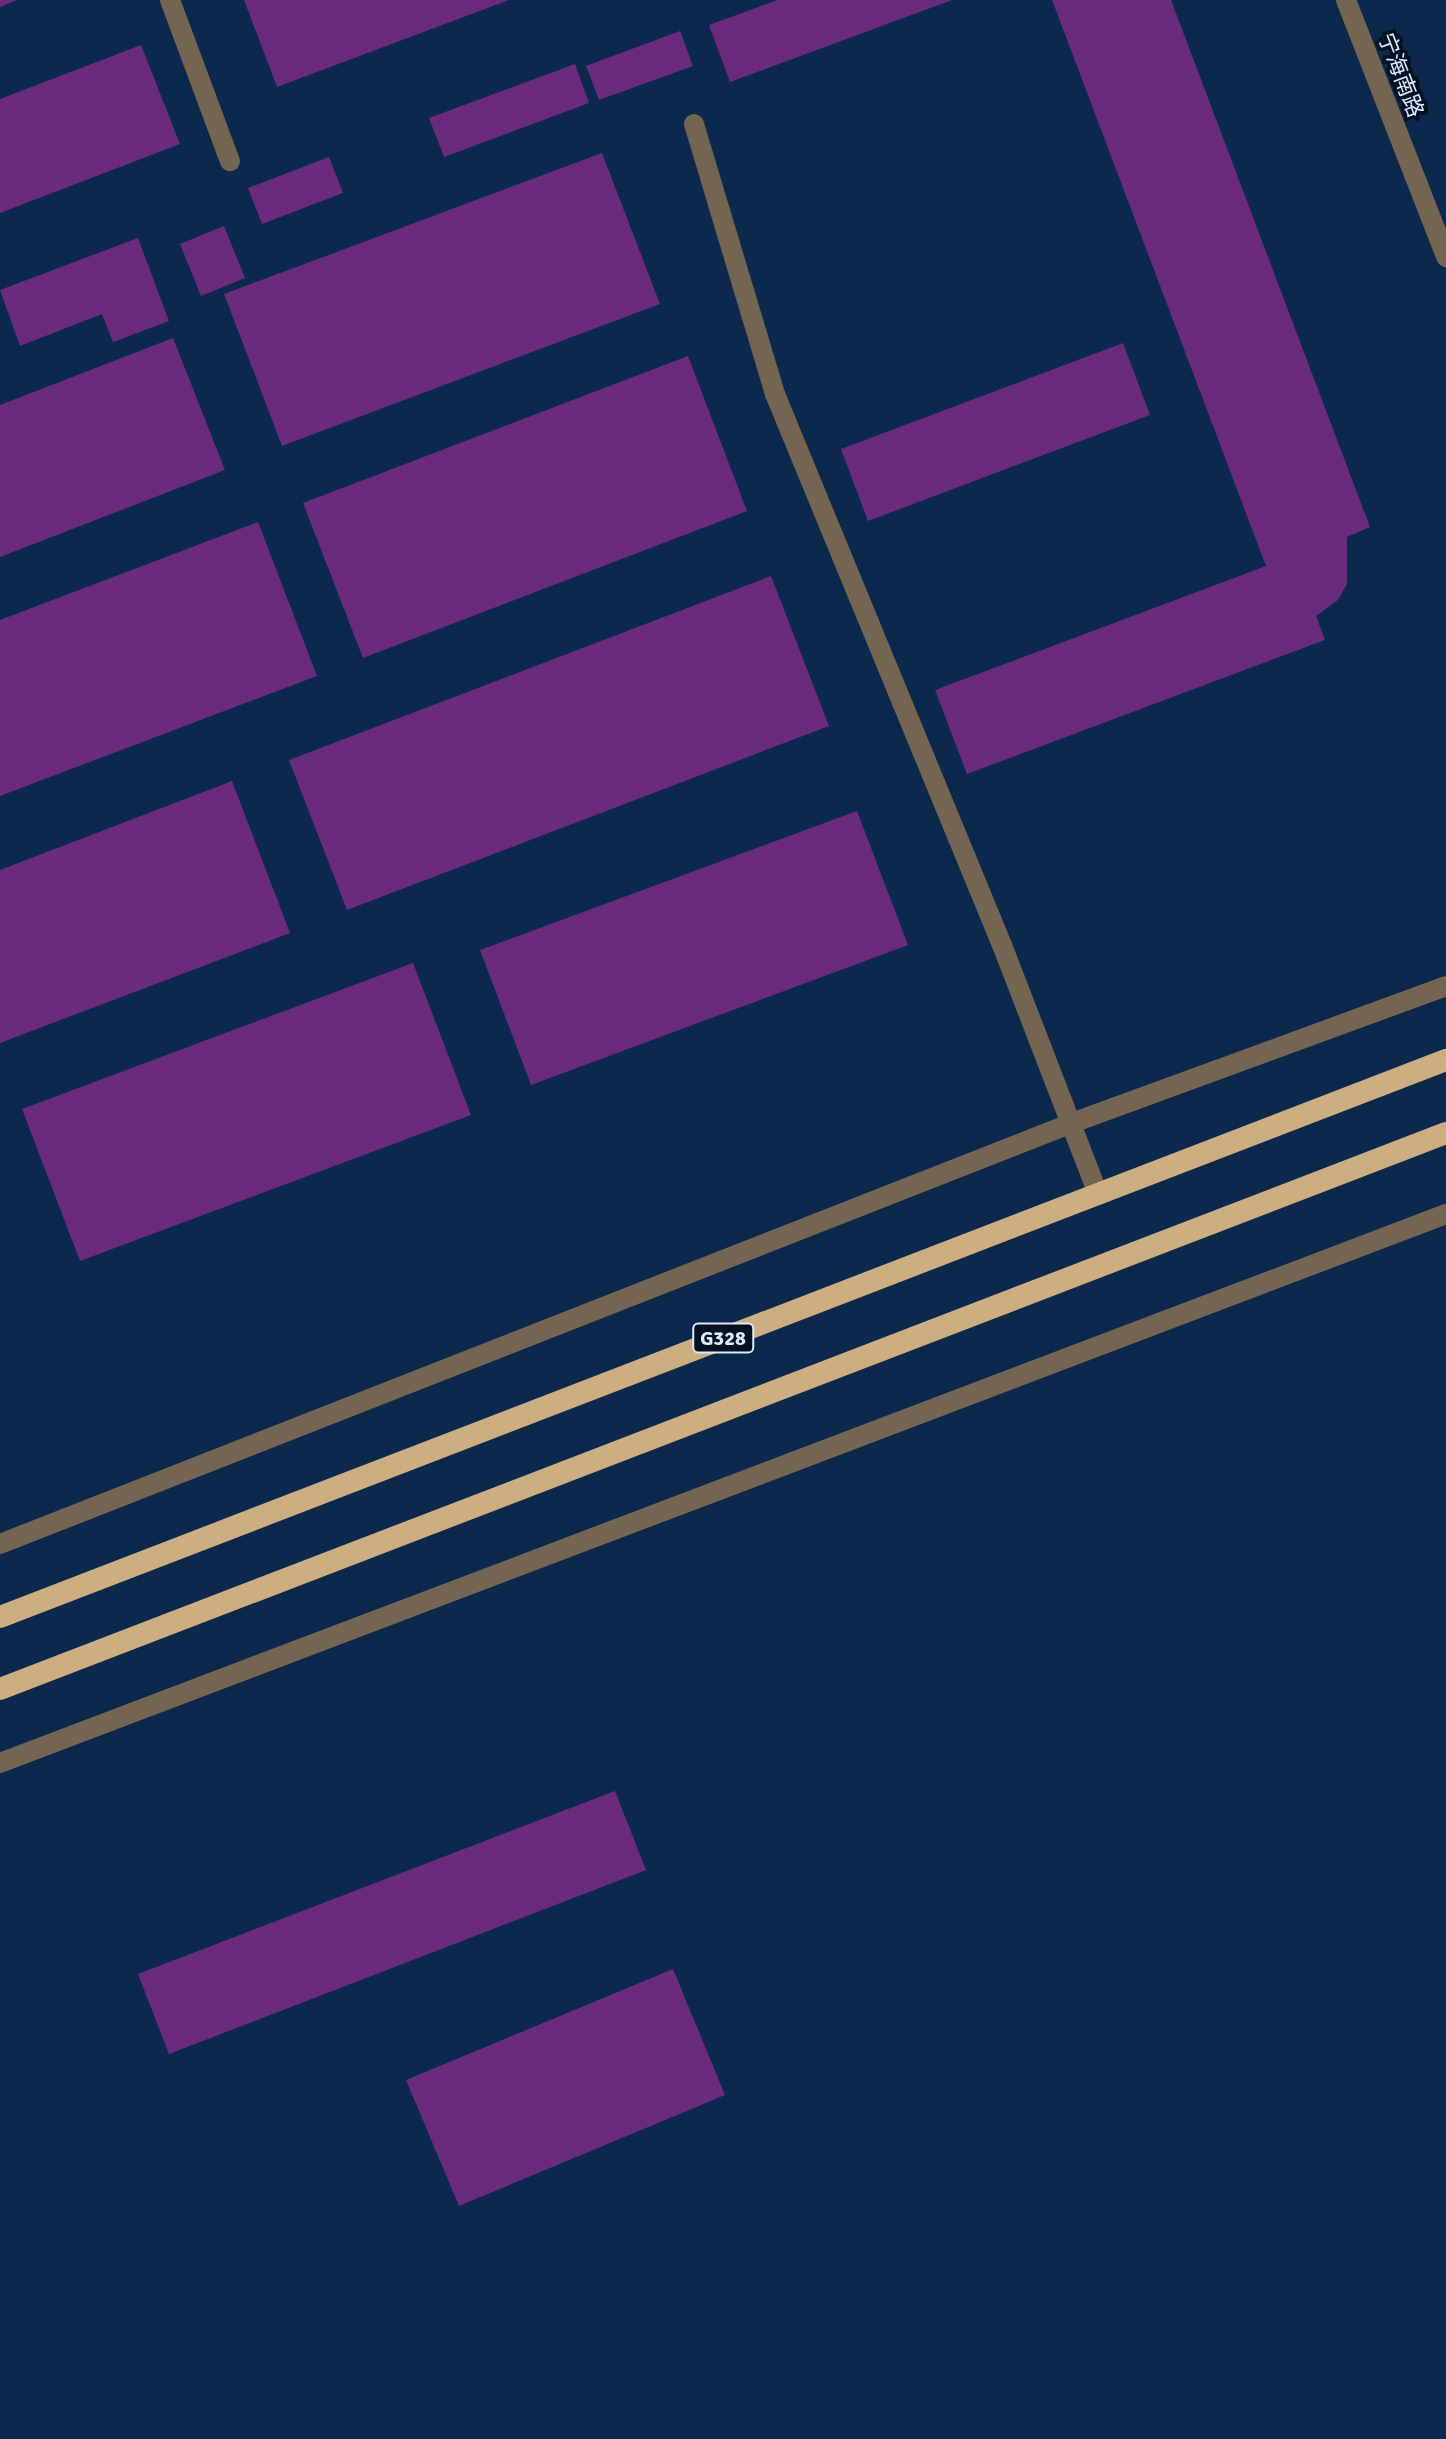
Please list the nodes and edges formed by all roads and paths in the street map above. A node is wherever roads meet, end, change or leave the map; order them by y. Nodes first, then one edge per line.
1 (170, 0) edge
2 (1346, 0) edge
3 (694, 124) dead end
4 (230, 161) dead end
5 (1446, 257) edge
6 (1446, 986) edge
7 (1446, 1060) edge
8 (1072, 1123) junction
9 (1446, 1133) edge
10 (1098, 1194) junction
11 (1446, 1214) edge
12 (0, 1544) edge
13 (0, 1617) edge
14 (0, 1689) edge
15 (0, 1763) edge

1 - 4 street
2 - 5 street, 宁海南路
3 - 8 street
6 - 8 street
7 - 10 highway, G328
8 - 10 street
8 - 12 street
9 - 14 highway
10 - 13 highway, G328
11 - 15 street

